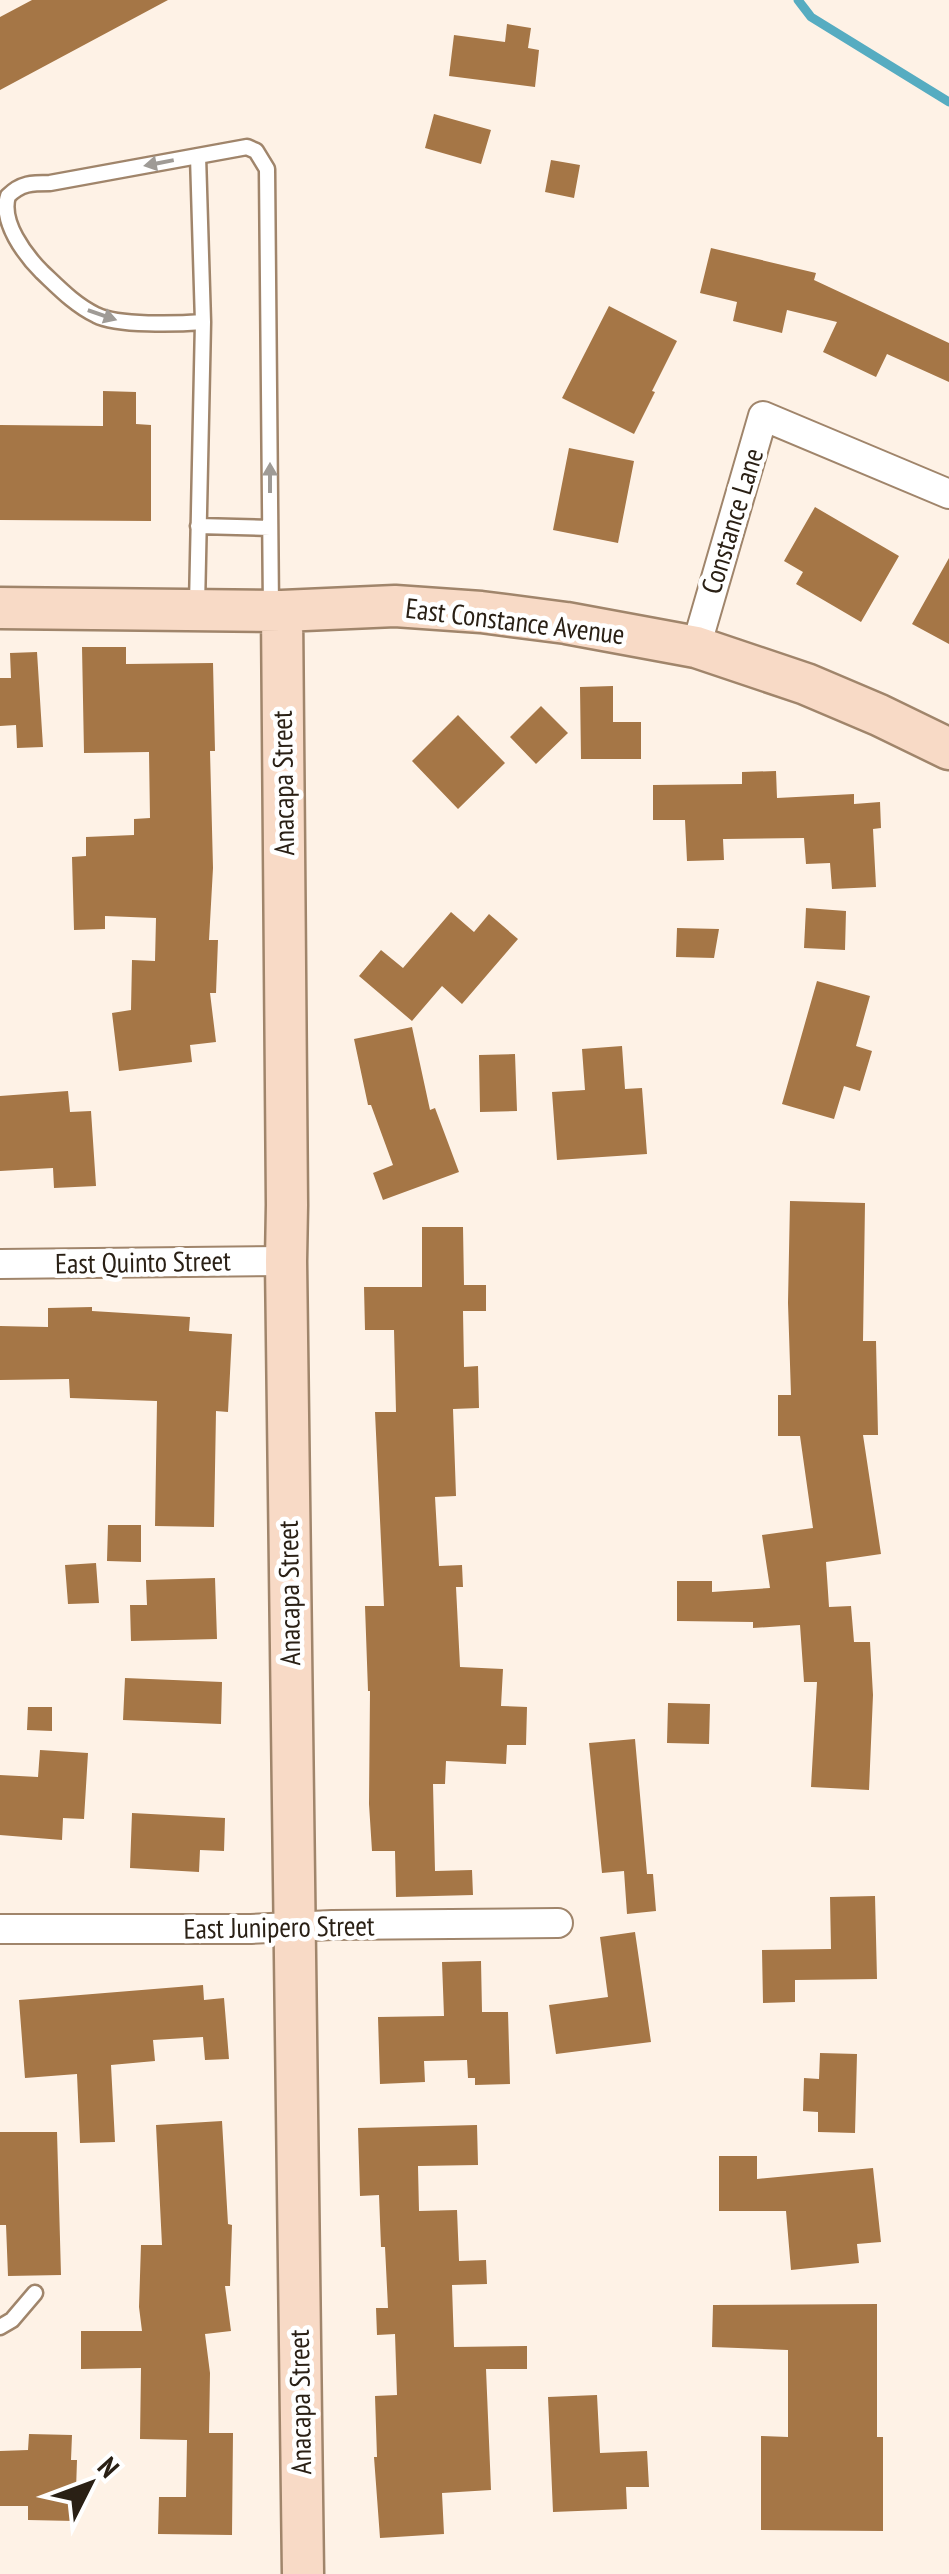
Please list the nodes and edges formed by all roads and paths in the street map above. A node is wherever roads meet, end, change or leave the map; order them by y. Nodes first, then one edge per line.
1 (198, 156) junction
2 (203, 322) junction
3 (949, 494) edge
4 (198, 526) junction
5 (270, 528) junction
6 (0, 608) edge
7 (197, 610) junction
8 (276, 611) junction
9 (696, 647) junction
10 (949, 750) edge
11 (286, 1261) junction
12 (0, 1264) edge
13 (558, 1923) dead end
14 (293, 1928) junction
15 (0, 1929) edge
16 (35, 2293) dead end
17 (0, 2326) edge
18 (303, 2574) edge

1 - 2 lane
1 -> 2 lane
5 -> 1 lane
2 - 4 lane
3 - 9 street, Constance Lane
4 - 5 lane
4 - 7 lane
5 - 8 lane
6 - 7 street, East Constance Avenue
7 - 8 street, East Constance Avenue
8 - 9 street, East Constance Avenue
8 - 11 street, Anacapa Street
9 - 10 street, East Constance Avenue
11 - 12 street, East Quinto Street
11 - 14 street, Anacapa Street
13 - 14 street, East Junipero Street
14 - 15 street, East Junipero Street
14 - 18 street, Anacapa Street
16 - 17 lane

